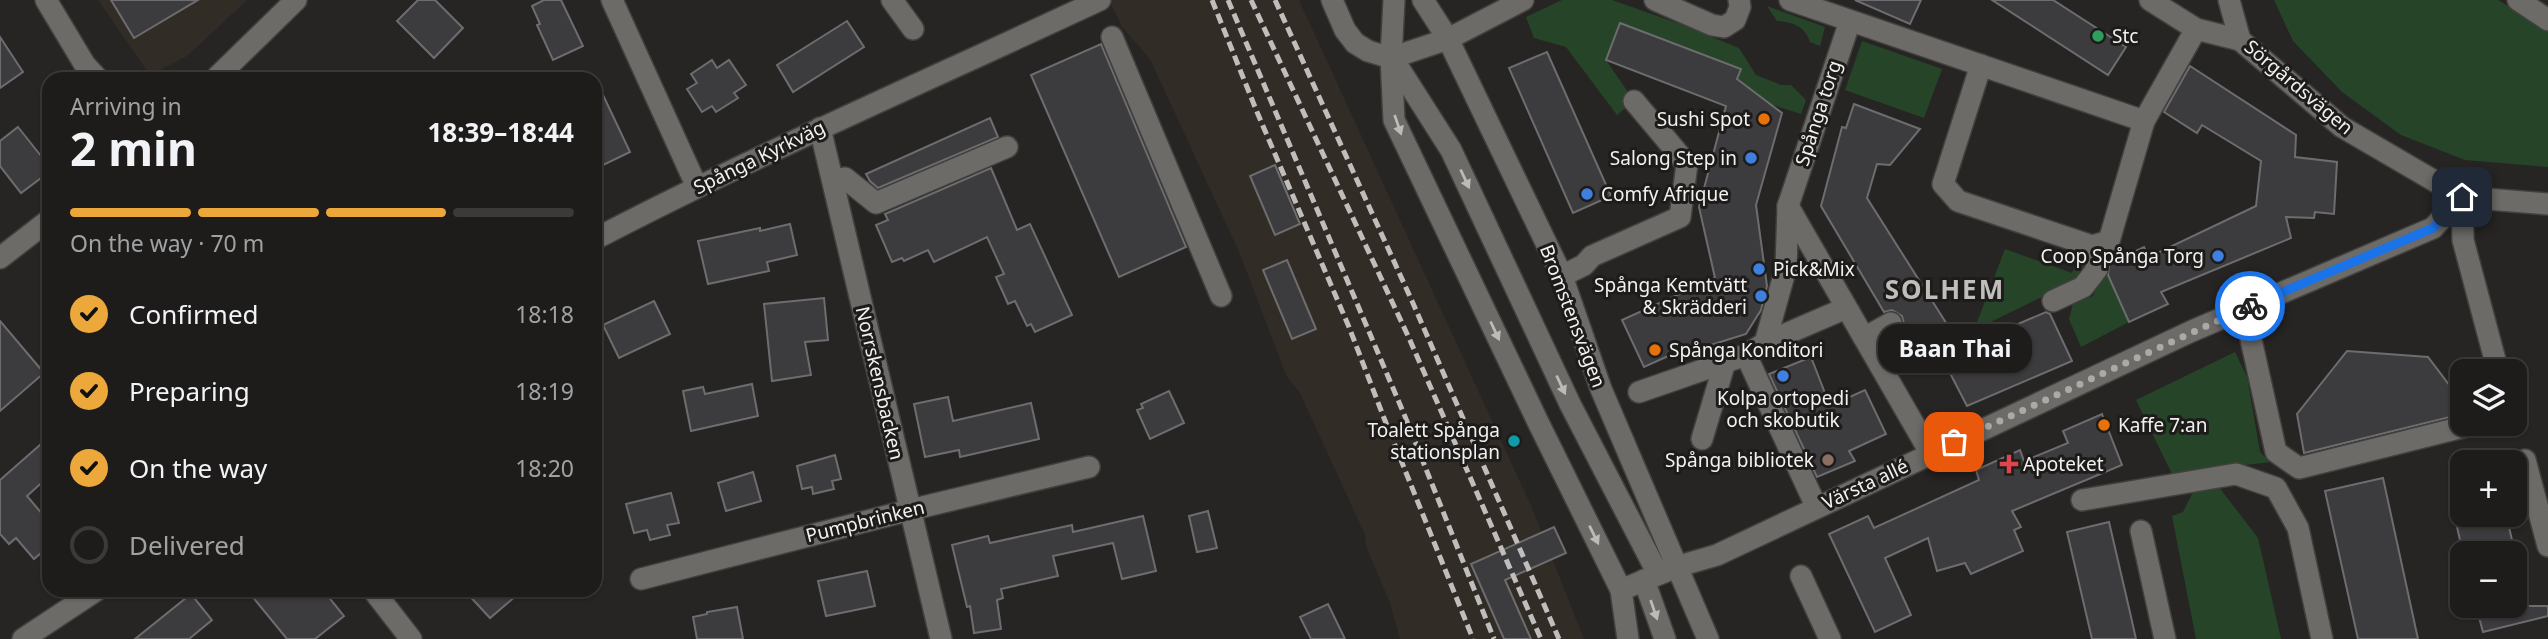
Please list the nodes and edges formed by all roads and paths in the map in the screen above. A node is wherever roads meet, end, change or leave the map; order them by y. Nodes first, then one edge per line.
1 (46, 0) edge
2 (296, 0) edge
3 (612, 0) edge
4 (892, 0) edge
5 (1100, 0) edge
6 (1332, 0) edge
7 (1394, 0) edge
8 (1423, 0) edge
9 (1523, 0) edge
10 (1655, 0) edge
11 (1739, 0) edge
12 (1790, 0) edge
13 (2150, 0) edge
14 (2229, 0) edge
15 (2518, 0) edge
16 (1850, 20) junction
17 (2548, 20) edge
18 (913, 29) dead end
19 (2196, 29) junction
20 (1112, 37) dead end
21 (1448, 38) junction
22 (2240, 40) junction
23 (1391, 58) junction
24 (1981, 65) junction
25 (92, 72) edge
26 (222, 72) edge
27 (1634, 101) dead end
28 (2144, 121) junction
29 (820, 128) junction
30 (1007, 147) dead end
31 (833, 181) junction
32 (696, 187) junction
33 (2462, 197) junction
34 (2548, 204) edge
35 (1788, 206) junction
36 (42, 225) edge
37 (602, 235) edge
38 (2092, 246) junction
39 (0, 258) edge
40 (1562, 276) junction
41 (1221, 296) dead end
42 (2053, 302) dead end
43 (1846, 308) junction
44 (2244, 308) junction
45 (1891, 323) dead end
46 (1864, 338) junction
47 (1765, 343) junction
48 (1746, 355) junction
49 (2495, 359) edge
50 (1725, 362) junction
51 (1639, 392) dead end
52 (2450, 430) edge
53 (1702, 439) dead end
54 (1931, 453) junction
55 (1089, 467) dead end
56 (2527, 467) edge
57 (2081, 500) dead end
58 (1816, 506) junction
59 (910, 510) junction
60 (2141, 531) dead end
61 (2548, 546) edge
62 (1679, 566) junction
63 (1801, 576) dead end
64 (1651, 577) junction
65 (641, 579) dead end
66 (1621, 590) junction
67 (86, 597) edge
68 (378, 597) edge
69 (23, 639) edge
70 (411, 639) edge
71 (941, 639) edge
72 (1628, 639) edge
73 (1665, 639) edge
74 (1708, 639) edge
75 (1830, 639) edge
76 (2165, 639) edge
77 (2322, 639) edge

1 - 25 street
2 - 26 street
3 - 32 street
4 - 18 street
5 - 29 street, Spånga Kyrkväg
6 - 23 street
7 - 23 street
8 - 21 street, Bromstensvägen
9 - 21 street
10 - 11 street
12 - 16 street
13 - 19 street
14 - 22 street, Sörgårdsvägen
15 - 17 street
16 - 24 street
16 - 35 street, Spånga torg
19 - 22 street
19 - 28 street
20 - 41 street
21 - 23 street
21 - 40 street, Bromstensvägen
22 - 33 street, Sörgårdsvägen
23 -> 64 street
23 -> 66 street
24 - 28 street
24 - 38 street
27 - 40 street
28 - 38 street
29 - 31 street, Norrskensbacken
29 - 32 street, Spånga Kyrkväg
30 - 31 street
31 - 59 street, Norrskensbacken
32 - 37 street, Spånga Kyrkväg
33 - 34 street, Sörgårdsvägen
33 - 44 street, Värsta allé
33 - 49 street
35 - 43 street
35 - 47 street, Spånga torg
36 - 39 street
38 - 42 street
40 - 62 street, Bromstensvägen
43 - 46 street
43 - 47 street
44 - 52 street
44 - 54 street, Värsta allé
45 - 46 street
46 - 54 street
47 - 48 street
48 - 50 street
48 - 58 street
50 - 51 street
50 - 53 street
54 - 58 street, Värsta allé
55 - 59 street, Pumpbrinken
56 - 61 street
57 - 77 street
58 - 62 street, Värsta allé
59 - 65 street, Pumpbrinken
59 - 71 street, Norrskensbacken
60 - 76 street
62 - 64 street, Värsta allé
62 - 74 street, Bromstensvägen
63 - 75 street
64 - 66 street, Värsta allé
64 -> 73 street
66 - 72 street
67 - 69 street
68 - 70 street

